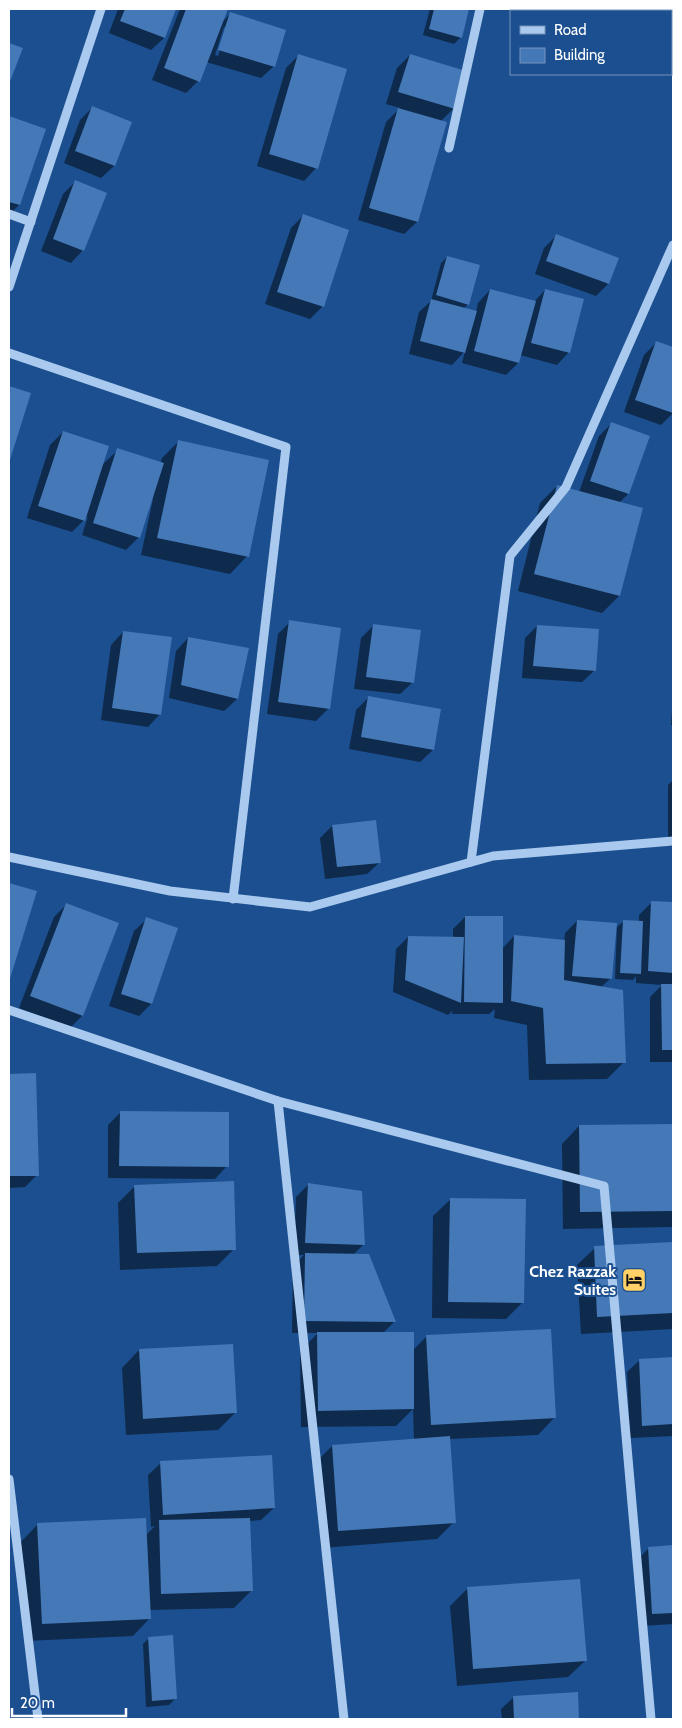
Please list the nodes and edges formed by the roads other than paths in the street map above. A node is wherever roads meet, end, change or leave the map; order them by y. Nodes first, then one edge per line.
1 (102, 9) edge
2 (480, 9) edge
3 (449, 148) dead end
4 (9, 214) edge
5 (30, 222) junction
6 (673, 245) edge
7 (9, 287) edge
8 (9, 354) edge
9 (673, 841) edge
10 (9, 857) edge
11 (471, 862) junction
12 (233, 899) junction
13 (9, 1010) edge
14 (278, 1101) junction
15 (9, 1479) edge
16 (38, 1719) edge
17 (344, 1719) edge
18 (651, 1719) edge

1 - 5 street
2 - 3 street
4 - 5 street
5 - 7 street
6 - 11 street
8 - 12 street
9 - 11 street
10 - 12 street
11 - 12 street
13 - 14 street
14 - 17 street
14 - 18 street
15 - 16 street

